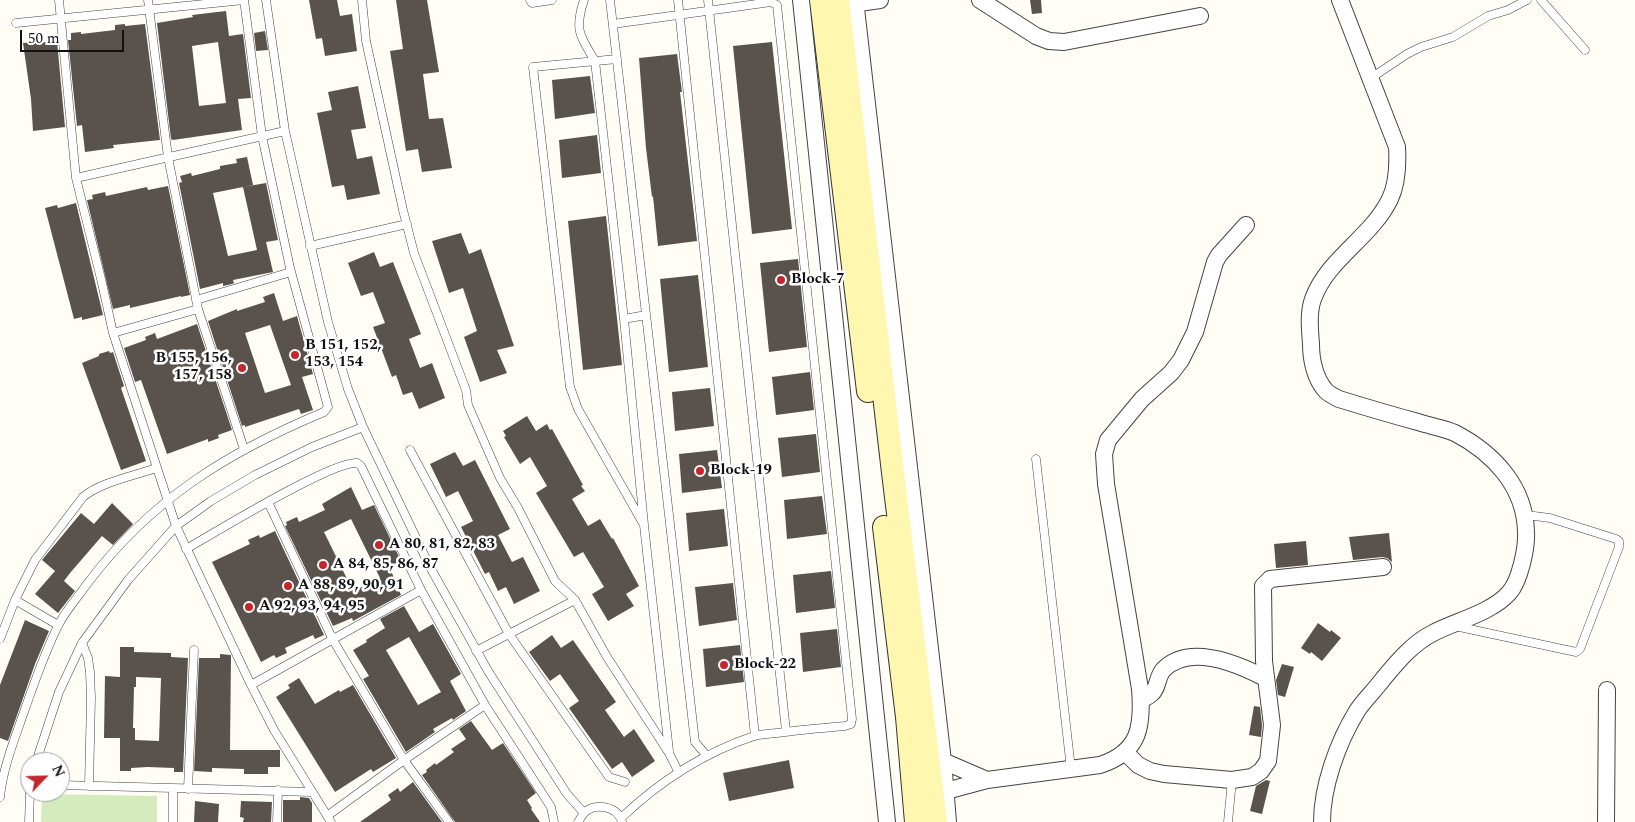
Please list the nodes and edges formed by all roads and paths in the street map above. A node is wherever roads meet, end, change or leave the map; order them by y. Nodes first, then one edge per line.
1 (59, 0) edge
2 (148, 0) edge
3 (244, 0) edge
4 (266, 0) edge
5 (362, 0) edge
6 (530, 0) edge
7 (552, 0) edge
8 (584, 0) edge
9 (610, 0) edge
10 (678, 0) edge
11 (708, 0) edge
12 (801, 0) edge
13 (880, 0) edge
14 (980, 0) edge
15 (1340, 0) edge
16 (1527, 0) edge
17 (1541, 0) edge
18 (842, 2) edge
19 (709, 9) junction
20 (148, 10) junction
21 (679, 14) junction
22 (1200, 16) dead end
23 (60, 19) junction
24 (16, 23) dead end
25 (613, 24) junction
26 (1585, 50) dead end
27 (617, 59) junction
28 (595, 61) junction
29 (1371, 78) junction
30 (285, 131) junction
31 (262, 136) junction
32 (168, 157) junction
33 (76, 178) junction
34 (407, 224) junction
35 (1246, 225) dead end
36 (310, 246) junction
37 (292, 272) junction
38 (196, 300) junction
39 (198, 309) junction
40 (646, 315) junction
41 (624, 319) junction
42 (113, 333) junction
43 (363, 427) junction
44 (244, 449) junction
45 (410, 450) dead end
46 (1036, 459) dead end
47 (156, 468) junction
48 (167, 500) junction
49 (268, 502) junction
50 (1526, 515) junction
51 (644, 525) junction
52 (176, 526) junction
53 (186, 549) junction
54 (1383, 567) dead end
55 (421, 590) junction
56 (14, 600) junction
57 (575, 600) junction
58 (58, 625) junction
59 (1450, 625) junction
60 (509, 634) junction
61 (0, 639) edge
62 (334, 640) junction
63 (82, 643) junction
64 (194, 650) dead end
65 (476, 651) junction
66 (1265, 678) junction
67 (251, 686) junction
68 (1607, 690) dead end
69 (1141, 700) junction
70 (485, 705) junction
71 (786, 732) junction
72 (755, 736) junction
73 (39, 752) edge
74 (1125, 752) junction
75 (669, 753) junction
76 (706, 756) junction
77 (404, 760) junction
78 (943, 761) junction
79 (1071, 769) junction
80 (678, 771) junction
81 (987, 780) junction
82 (1232, 780) junction
83 (625, 782) dead end
84 (70, 785) edge
85 (89, 786) junction
86 (0, 787) edge
87 (174, 788) junction
88 (188, 789) junction
89 (278, 790) junction
90 (946, 791) junction
91 (311, 792) junction
92 (0, 797) edge
93 (30, 802) edge
94 (584, 813) junction
95 (329, 819) edge
96 (622, 820) edge
97 (29, 822) edge
98 (173, 822) edge
99 (277, 822) edge
100 (449, 822) edge
101 (554, 822) edge
102 (578, 822) edge
103 (887, 822) edge
104 (916, 822) edge
105 (936, 822) edge
106 (948, 822) edge
107 (1228, 822) edge
108 (1322, 822) edge
109 (1606, 822) edge

1 - 23 lane
2 - 20 lane
3 - 20 lane
3 - 31 lane
4 - 30 lane
5 - 34 lane
6 - 7 lane
8 - 28 lane
9 - 25 lane
10 - 21 lane
11 - 19 lane
12 - 103 street
13 - 18 street
14 - 22 street
15 - 29 street
16 - 29 lane
17 - 26 lane
18 - 78 street
18 - 104 main road
18 - 105 main road
19 - 21 lane
19 - 71 lane
19 - 71 lane
20 - 23 lane
20 - 32 lane
21 - 25 lane
21 - 72 lane
23 - 24 lane
23 - 33 lane
25 - 27 lane
27 - 28 lane
27 - 40 lane
28 - 41 lane
28 - 51 lane
29 - 50 street
30 - 31 lane
30 - 36 lane
31 - 32 lane
31 - 37 lane
32 - 33 lane
32 - 38 lane
33 - 42 lane
34 - 36 lane
34 - 57 lane
35 - 69 street
36 - 43 lane
37 - 38 lane
37 - 44 lane
38 - 39 lane
39 - 42 lane
39 - 44 lane
40 - 41 lane
40 - 76 lane
41 - 51 lane
42 - 47 lane
43 - 52 lane
43 - 65 lane
44 - 48 lane
45 - 60 lane
46 - 79 lane
47 - 48 lane
47 - 56 lane
48 - 52 lane
48 - 58 lane
49 - 53 lane
49 - 55 lane
49 - 62 lane
50 - 59 street
50 - 59 lane
51 - 75 lane
52 - 53 lane
52 - 63 lane
53 - 67 lane
54 - 66 street
55 - 62 lane
55 - 70 lane
56 - 58 lane
56 - 61 lane
57 - 60 lane
57 - 75 lane
58 - 86 lane
59 - 108 street
60 - 65 lane
60 - 83 lane
62 - 67 lane
62 - 77 lane
63 - 73 lane
63 - 85 lane
64 - 88 lane
65 - 94 lane
66 - 69 street
66 - 82 street
67 - 91 lane
68 - 109 street
69 - 74 street
70 - 77 lane
70 - 101 lane
71 - 72 lane
72 - 76 lane
74 - 79 street
74 - 82 street
75 - 80 lane
76 - 80 lane
77 - 95 lane
77 - 100 lane
78 - 81 street
78 - 90 street
79 - 81 street
80 - 96 lane
81 - 90 street
82 - 107 lane
84 - 85 lane
85 - 87 lane
86 - 92 lane
87 - 88 lane
87 - 98 lane
88 - 89 lane
89 - 91 lane
89 - 99 lane
90 - 106 street
91 - 95 lane
93 - 97 lane
94 - 96 lane
94 - 102 lane

